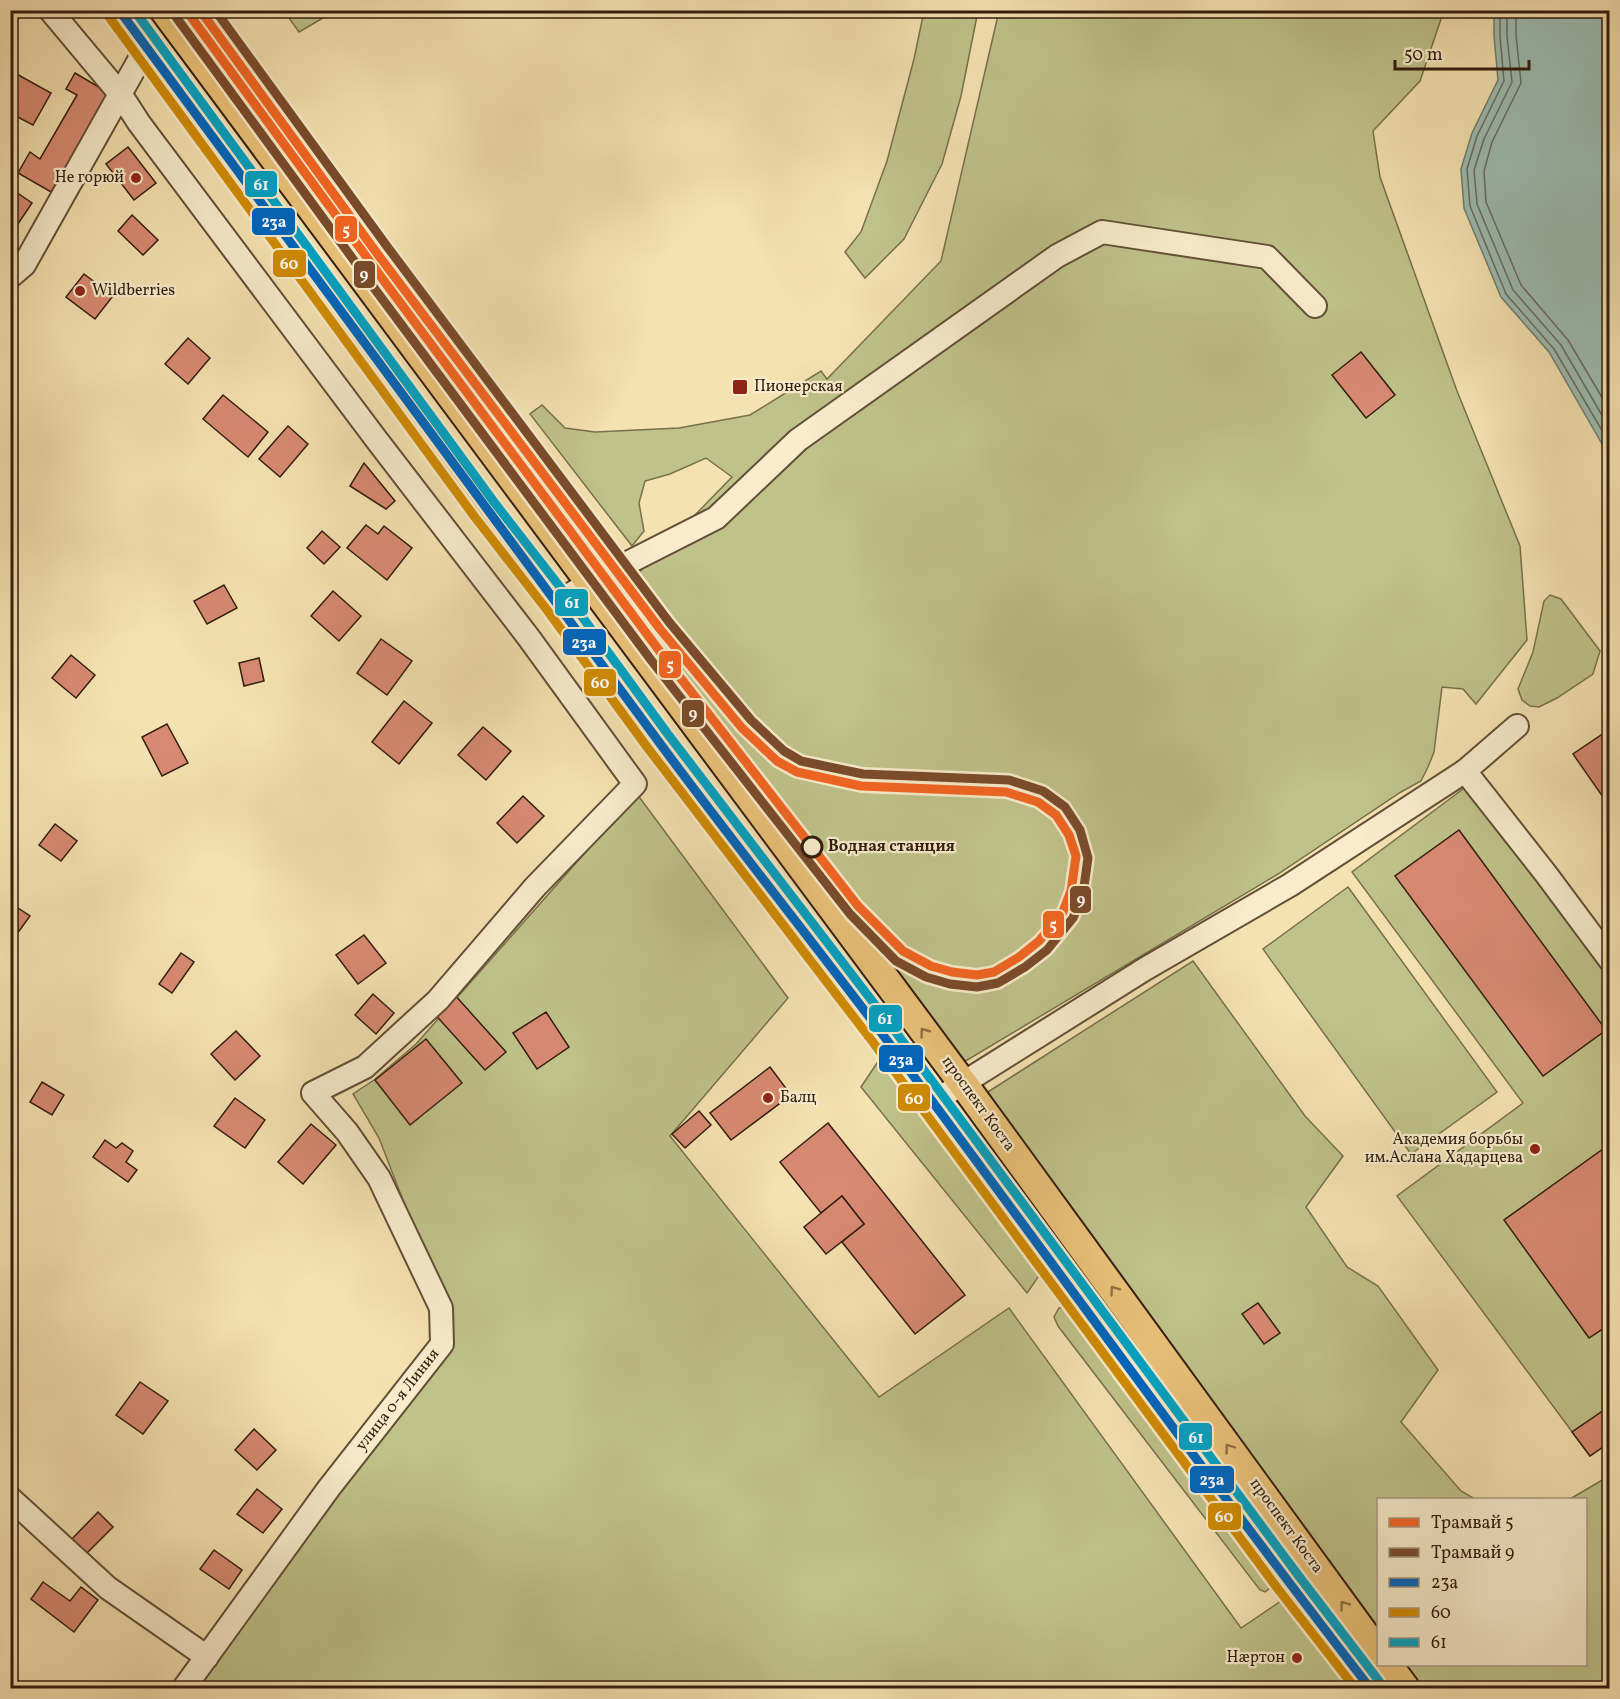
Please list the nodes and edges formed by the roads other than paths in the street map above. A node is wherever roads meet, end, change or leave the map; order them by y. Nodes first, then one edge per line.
1 (50, 10) edge
2 (119, 10) edge
3 (164, 10) edge
4 (146, 48) junction
5 (121, 94) junction
6 (10, 277) edge
7 (1315, 306) dead end
8 (590, 582) junction
9 (557, 603) junction
10 (1517, 726) dead end
11 (1465, 771) junction
12 (1610, 960) edge
13 (964, 1085) junction
14 (933, 1102) junction
15 (10, 1498) edge
16 (1377, 1652) edge
17 (207, 1657) junction
18 (1388, 1666) edge
19 (184, 1689) edge
20 (1370, 1689) edge
21 (1405, 1689) edge

1 - 5 street
2 - 4 main road, проспект Коста
3 - 8 main road, проспект Коста
4 - 5 street
4 - 9 main road, проспект Коста
5 - 6 street
5 - 17 street, улица 0-я Линия
7 - 8 street
8 - 9 street
13 -> 8 main road, проспект Коста
9 - 14 main road, проспект Коста
10 - 11 street
11 - 12 street
11 - 13 street
13 - 14 street
16 -> 13 main road, проспект Коста
14 - 20 main road, проспект Коста
15 - 17 street
17 - 19 street, улица 0-я Линия
18 - 21 main road

